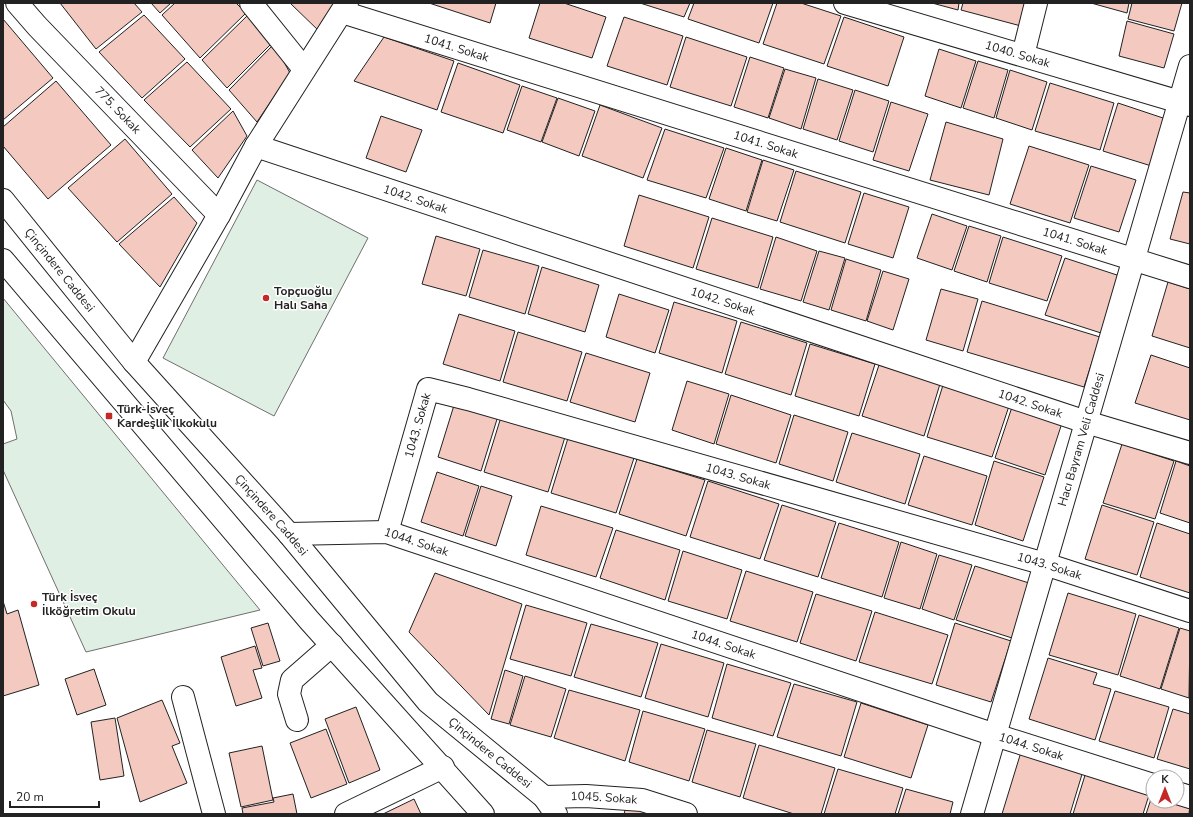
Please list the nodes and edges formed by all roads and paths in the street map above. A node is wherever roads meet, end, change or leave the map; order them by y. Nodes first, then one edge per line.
1 (17, 3) edge
2 (251, 3) edge
3 (845, 3) edge
4 (1036, 3) edge
5 (869, 6) edge
6 (344, 7) edge
7 (1023, 55) junction
8 (1190, 66) edge
9 (304, 69) junction
10 (1185, 103) edge
11 (256, 146) junction
12 (3, 200) edge
13 (219, 215) junction
14 (3, 260) edge
15 (1134, 260) junction
16 (1190, 277) edge
17 (134, 362) junction
18 (1086, 422) junction
19 (1190, 453) edge
20 (387, 532) junction
21 (289, 534) junction
22 (1045, 564) junction
23 (1190, 611) edge
24 (332, 645) junction
25 (182, 696) dead end
26 (297, 720) dead end
27 (995, 735) junction
28 (443, 767) junction
29 (1145, 782) edge
30 (550, 806) edge
31 (214, 814) edge
32 (346, 814) edge
33 (483, 814) edge
34 (686, 814) edge
35 (972, 814) edge

1 - 13 street, 775. Sokak
2 - 9 street
3 - 5 street, 1040. Sokak
4 - 7 street
5 - 7 street, 1040. Sokak
6 - 9 street
6 - 15 street, 1041. Sokak
7 - 10 street, 1040. Sokak
8 - 10 street, Hacı Bayram Veli Caddesi
9 - 11 street
10 - 15 street, Hacı Bayram Veli Caddesi
11 - 13 street
11 - 18 street, 1042. Sokak
12 - 17 street, Çinçindere Caddesi
13 - 17 street
14 - 24 street
15 - 16 street, 1041. Sokak
15 - 18 street, Hacı Bayram Veli Caddesi
17 - 21 street, Çinçindere Caddesi
18 - 19 street, 1042. Sokak
18 - 22 street, Hacı Bayram Veli Caddesi
20 - 21 street, 1044. Sokak
20 - 22 street, 1043. Sokak
20 - 27 street, 1044. Sokak
21 - 30 street, Çinçindere Caddesi
22 - 23 street, 1043. Sokak
22 - 27 street, Hacı Bayram Veli Caddesi
24 - 26 street
24 - 28 street
25 - 31 street
27 - 29 street, 1044. Sokak
27 - 35 street, Hacı Bayram Veli Caddesi
28 - 32 street
28 - 33 street
30 - 34 street, 1045. Sokak

